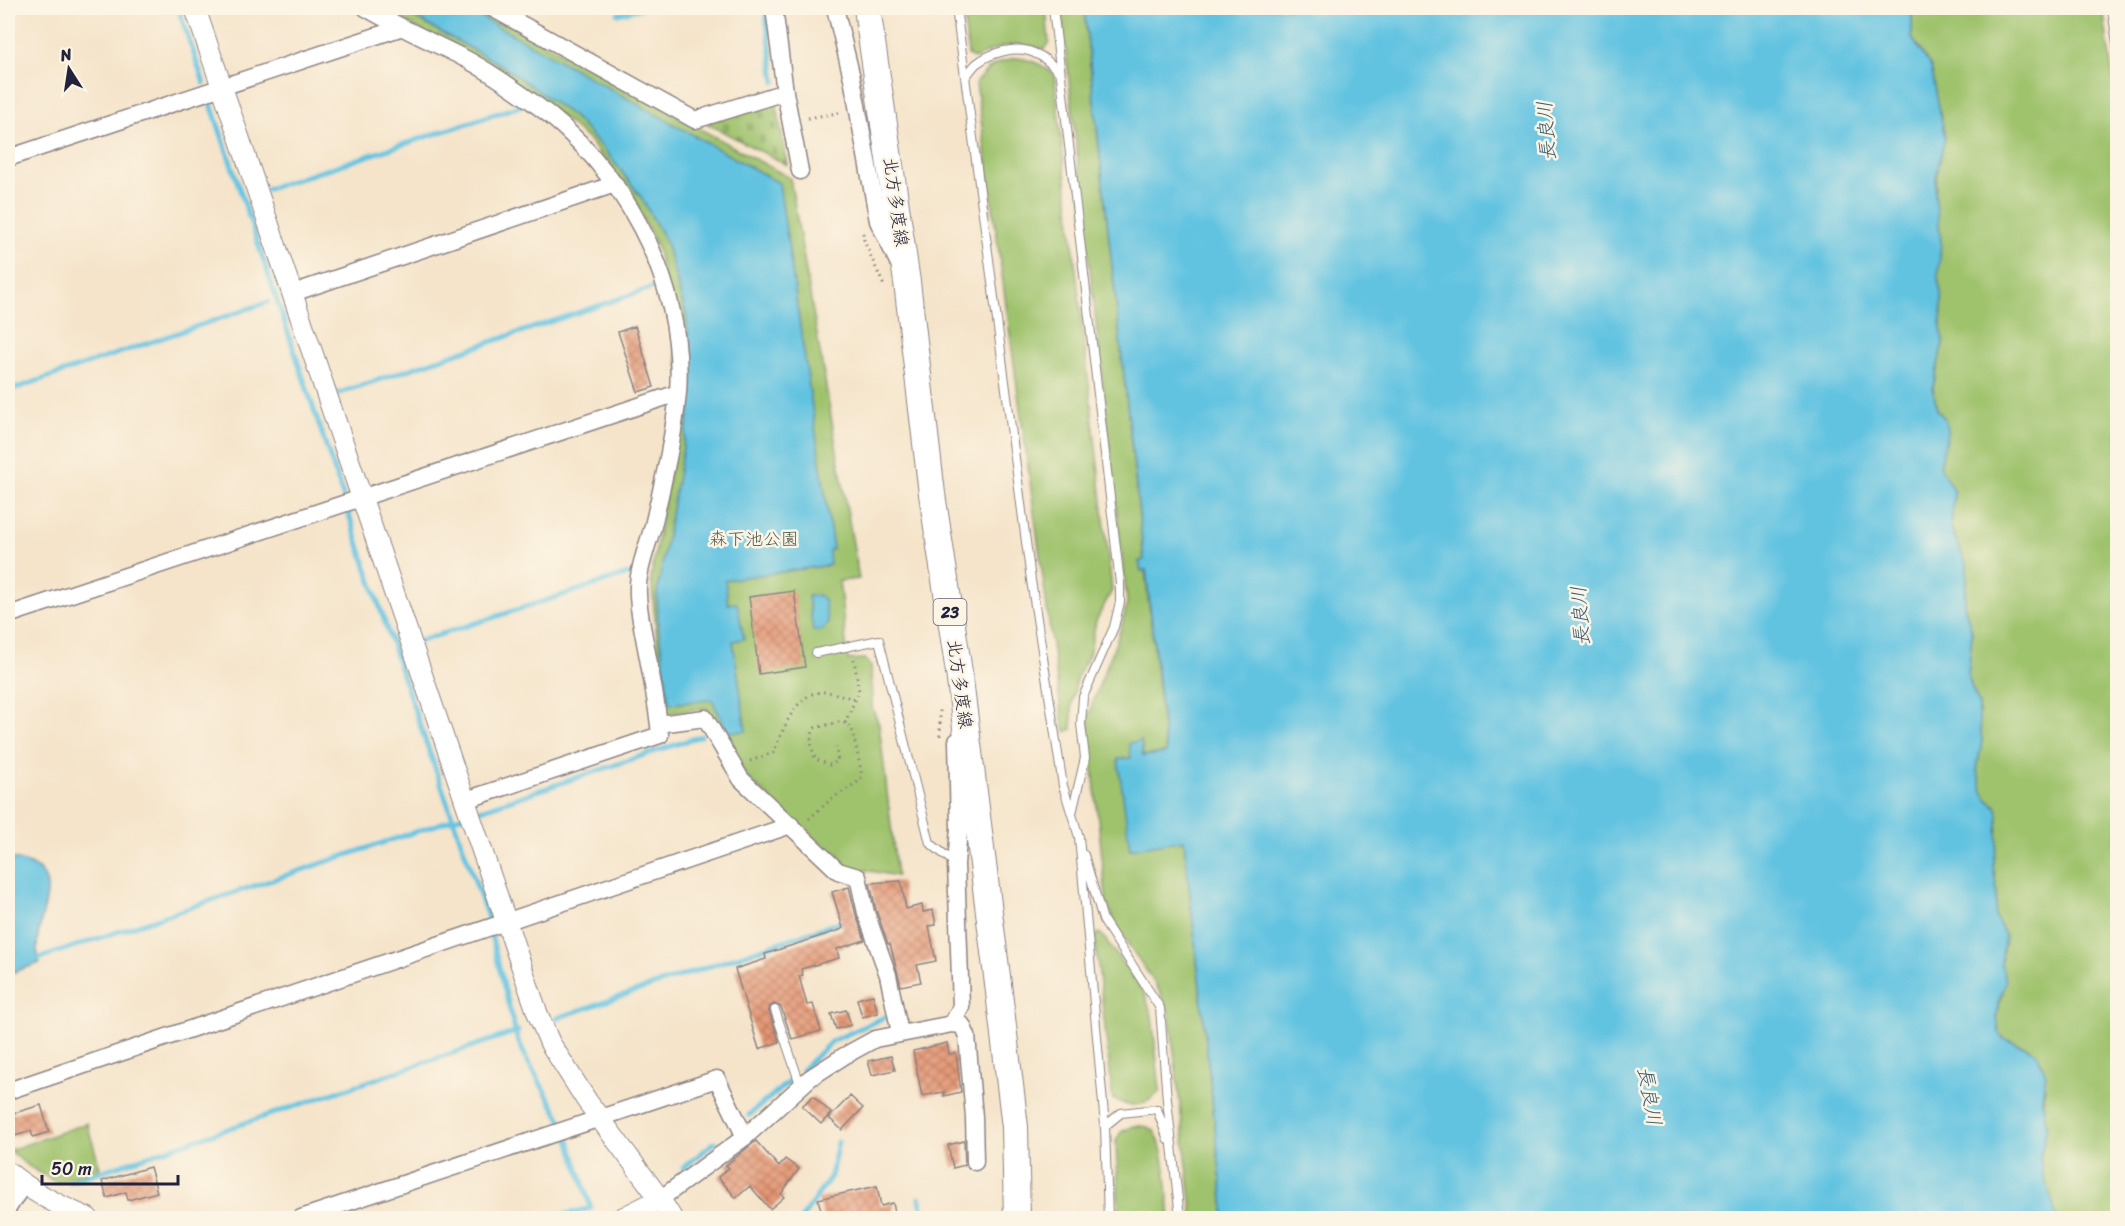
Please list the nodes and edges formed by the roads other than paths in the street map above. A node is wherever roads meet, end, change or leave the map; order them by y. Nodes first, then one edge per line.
1 (195, 8) edge
2 (366, 8) edge
3 (492, 8) edge
4 (774, 8) edge
5 (835, 8) edge
6 (867, 8) edge
7 (956, 8) edge
8 (1053, 8) edge
9 (2112, 8) edge
10 (400, 28) junction
11 (2118, 51) edge
12 (1060, 73) junction
13 (964, 78) junction
14 (221, 87) junction
15 (785, 92) junction
16 (8, 158) edge
17 (800, 171) dead end
18 (615, 184) junction
19 (907, 282) junction
20 (293, 293) junction
21 (678, 393) junction
22 (362, 496) junction
23 (8, 615) edge
24 (816, 653) dead end
25 (959, 672) junction
26 (659, 724) junction
27 (469, 807) junction
28 (1072, 814) junction
29 (794, 828) junction
30 (1079, 837) junction
31 (956, 864) junction
32 (506, 922) junction
33 (775, 1010) dead end
34 (952, 1024) junction
35 (900, 1033) junction
36 (801, 1087) junction
37 (8, 1091) edge
38 (599, 1118) junction
39 (1105, 1126) junction
40 (745, 1137) junction
41 (1173, 1152) junction
42 (975, 1162) dead end
43 (8, 1172) edge
44 (23, 1185) junction
45 (660, 1199) junction
46 (8, 1208) edge
47 (88, 1218) edge
48 (301, 1218) edge
49 (622, 1218) edge
50 (672, 1218) edge
51 (1017, 1218) edge
52 (1108, 1218) edge
53 (1180, 1218) edge

1 - 14 street
2 - 10 street
3 - 15 street
4 - 15 street
5 - 19 street
6 - 19 main road, 北方多度線 / 23
7 - 13 lane
8 - 12 lane
9 - 11 lane
10 - 14 street
10 - 18 street
12 - 13 lane
12 - 28 lane
13 - 28 lane
14 - 16 street
14 - 20 street
15 - 17 street
18 - 20 street
18 - 21 street
19 - 25 main road, 北方多度線 / 23
20 - 22 street
21 - 22 street
21 - 26 street
22 - 23 street
22 - 27 street
24 - 31 lane
25 - 31 street
25 - 51 main road, 北方多度線 / 23
26 - 27 street
26 - 29 street
27 - 32 street
28 - 30 lane
29 - 32 street
29 - 35 street
30 - 39 lane
30 - 41 lane
31 - 34 street
32 - 37 street
32 - 38 street
33 - 36 lane
34 - 35 street
34 - 42 street
35 - 36 street
36 - 40 street
38 - 40 street
38 - 45 street
38 - 48 street
39 - 41 lane
39 - 52 lane
40 - 45 street
41 - 53 lane
43 - 44 street
44 - 46 street
44 - 47 street
45 - 49 street
45 - 50 street

